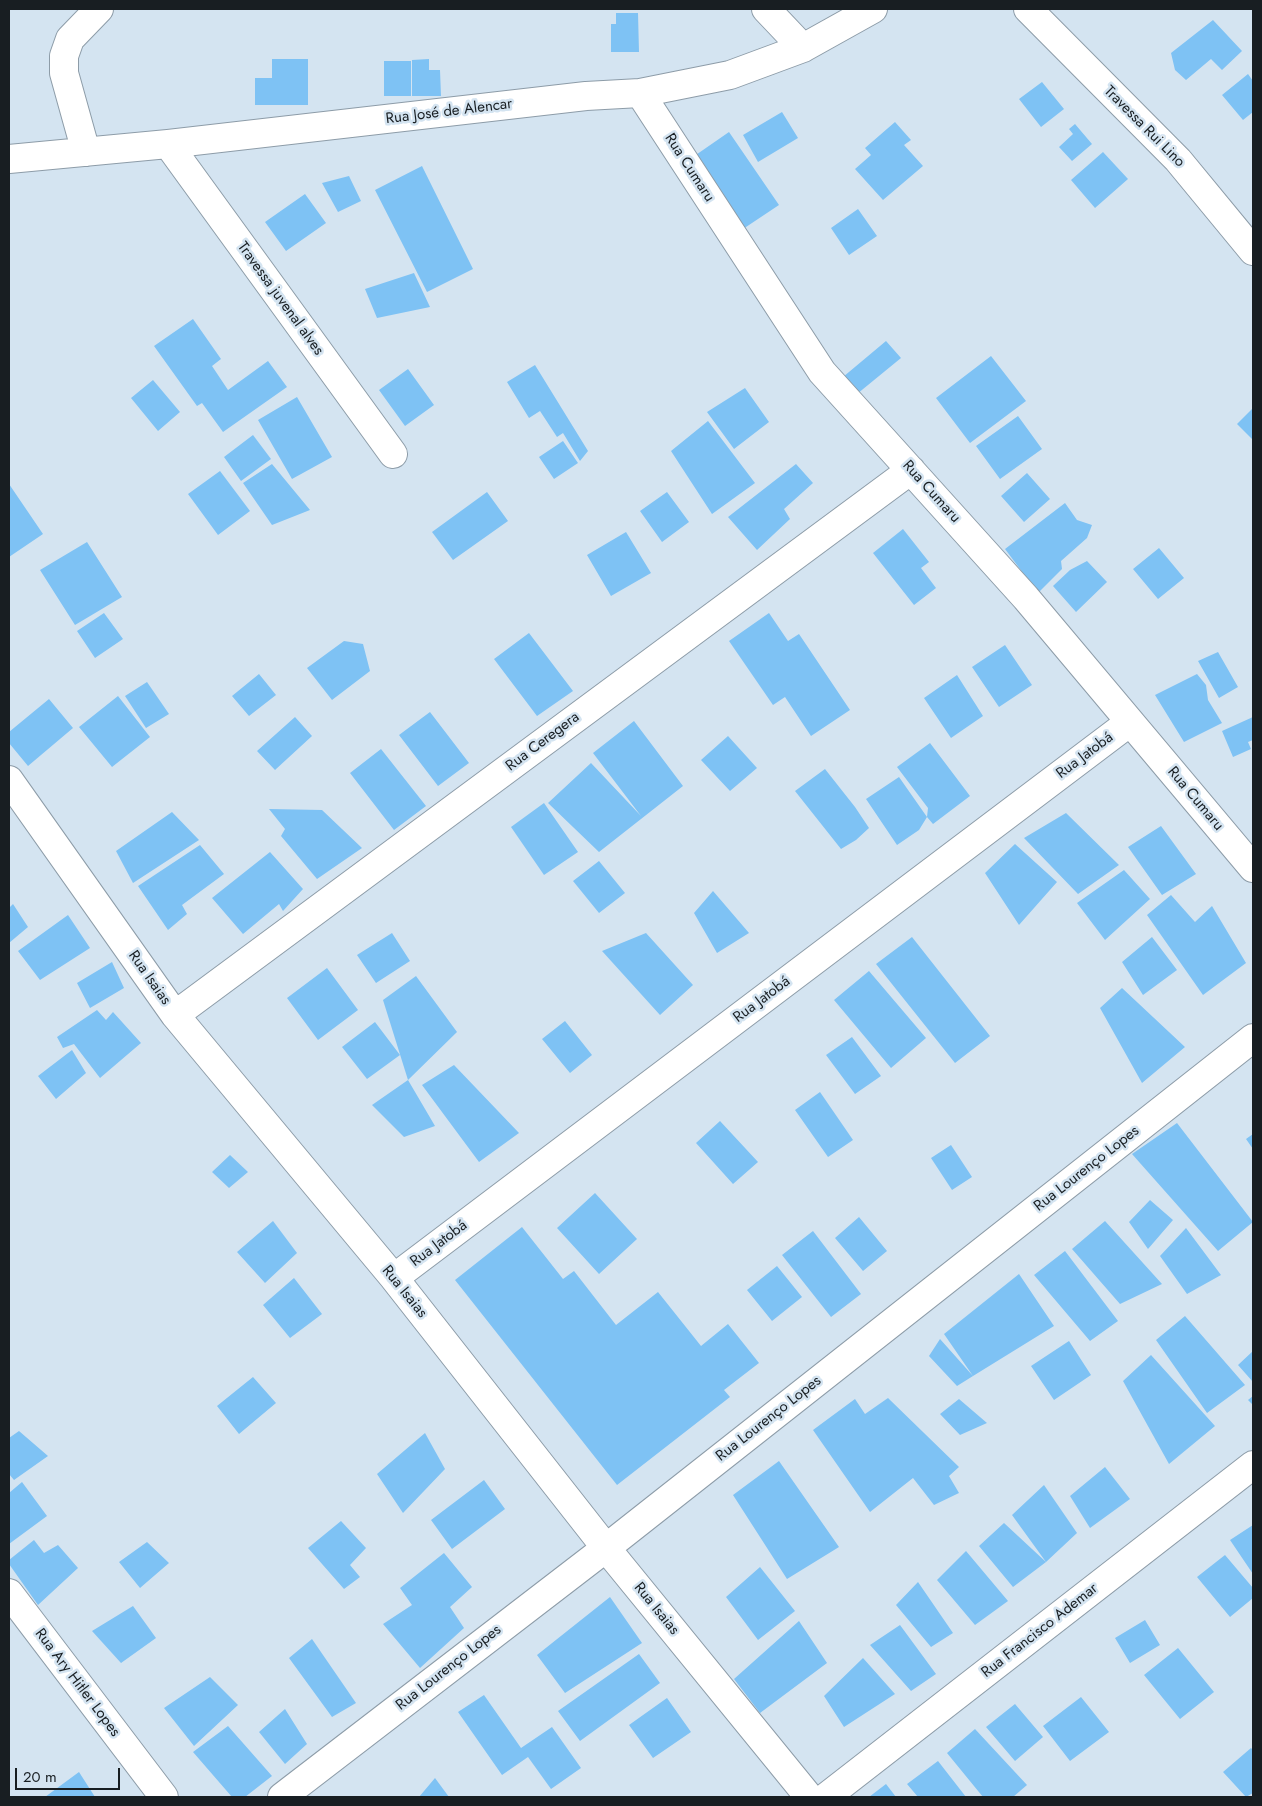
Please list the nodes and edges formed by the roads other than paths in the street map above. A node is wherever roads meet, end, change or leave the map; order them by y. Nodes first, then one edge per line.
1 (99, 9) edge
2 (766, 9) edge
3 (873, 9) edge
4 (1028, 9) edge
5 (803, 48) junction
6 (640, 93) junction
7 (168, 144) junction
8 (86, 152) junction
9 (9, 159) edge
10 (1253, 251) edge
11 (393, 454) dead end
12 (911, 470) junction
13 (1130, 722) junction
14 (9, 780) edge
15 (1253, 868) edge
16 (175, 1015) junction
17 (1253, 1038) edge
18 (394, 1278) junction
19 (1253, 1465) edge
20 (606, 1548) junction
21 (9, 1593) edge
22 (164, 1797) edge
23 (282, 1797) edge
24 (809, 1797) edge
25 (826, 1797) edge

1 - 8 street
2 - 5 street
3 - 5 street, Rua José de Alencar
4 - 10 street, Travessa Rui Lino
5 - 6 street, Rua José de Alencar
6 - 7 street, Rua José de Alencar
6 - 12 street, Rua Cumaru
7 - 8 street, Rua José de Alencar
7 - 11 street, Travessa juvenal alves
8 - 9 street, Rua José de Alencar
12 - 13 street, Rua Cumaru
12 - 16 street, Rua Ceregera
13 - 15 street, Rua Cumaru
13 - 18 street, Rua Jatobá
14 - 16 street, Rua Isaias
16 - 18 street, Rua Isaias
17 - 20 street, Rua Lourenço Lopes
18 - 20 street, Rua Isaias
19 - 25 street, Rua Francisco Ademar
20 - 23 street, Rua Lourenço Lopes
20 - 24 street, Rua Isaias
21 - 22 street, Rua Ary Hitler Lopes

